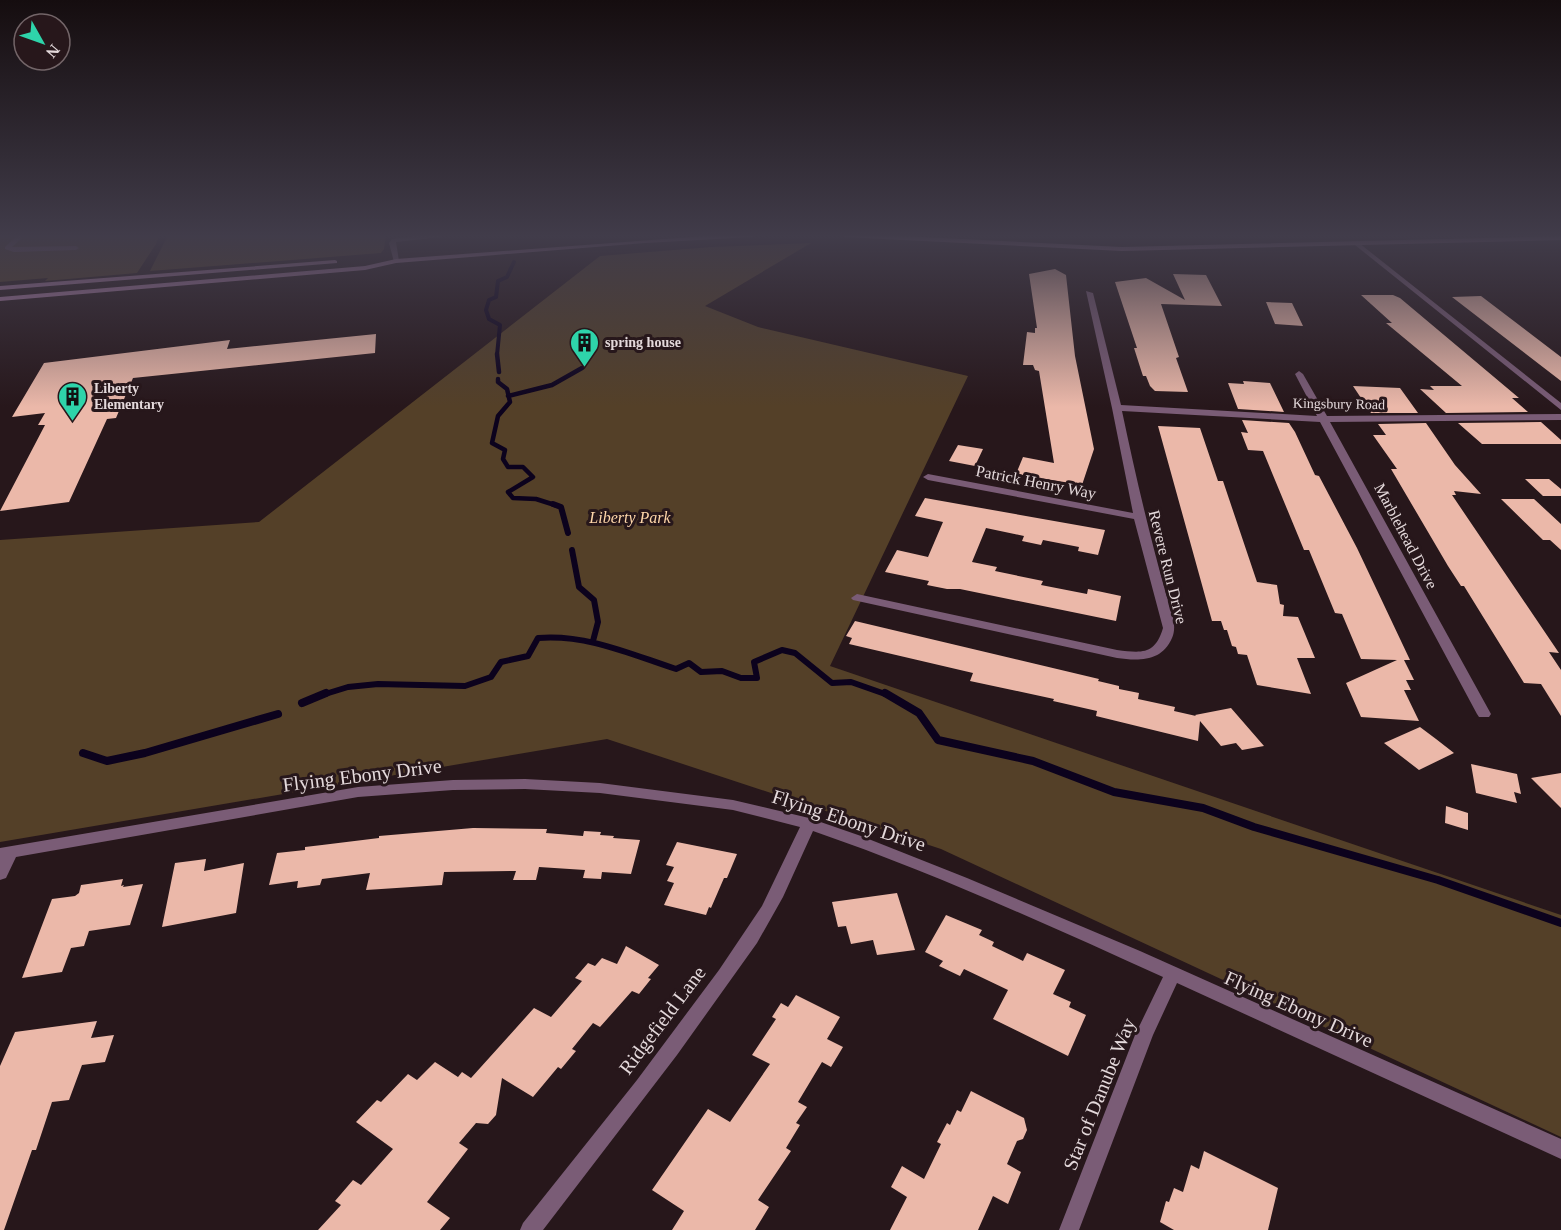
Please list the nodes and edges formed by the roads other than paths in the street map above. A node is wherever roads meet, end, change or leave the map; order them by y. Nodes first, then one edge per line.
1 (78, 292) edge
2 (1089, 292) dead end
3 (1418, 292) edge
4 (0, 299) edge
5 (1299, 374) dead end
6 (1561, 407) edge
7 (1117, 408) junction
8 (1561, 417) edge
9 (1324, 419) junction
10 (928, 477) dead end
11 (1139, 517) junction
12 (857, 598) dead end
13 (1484, 714) dead end
14 (809, 824) junction
15 (5, 853) edge
16 (0, 874) edge
17 (1173, 975) junction
18 (1561, 1149) edge
19 (530, 1230) edge
20 (1069, 1230) edge

1 - 4 main road
2 - 7 street, Revere Run Drive
3 - 6 street
5 - 9 street, Marblehead Drive
7 - 9 street, Kingsbury Road
7 - 11 street, Revere Run Drive
8 - 9 street, Kingsbury Road
9 - 13 street, Marblehead Drive
10 - 11 street, Patrick Henry Way
11 - 12 street, Revere Run Drive
14 - 15 street, Flying Ebony Drive
14 - 17 street, Flying Ebony Drive
14 - 19 street, Ridgefield Lane
15 - 16 street
17 - 18 street, Flying Ebony Drive
17 - 20 street, Star of Danube Way

